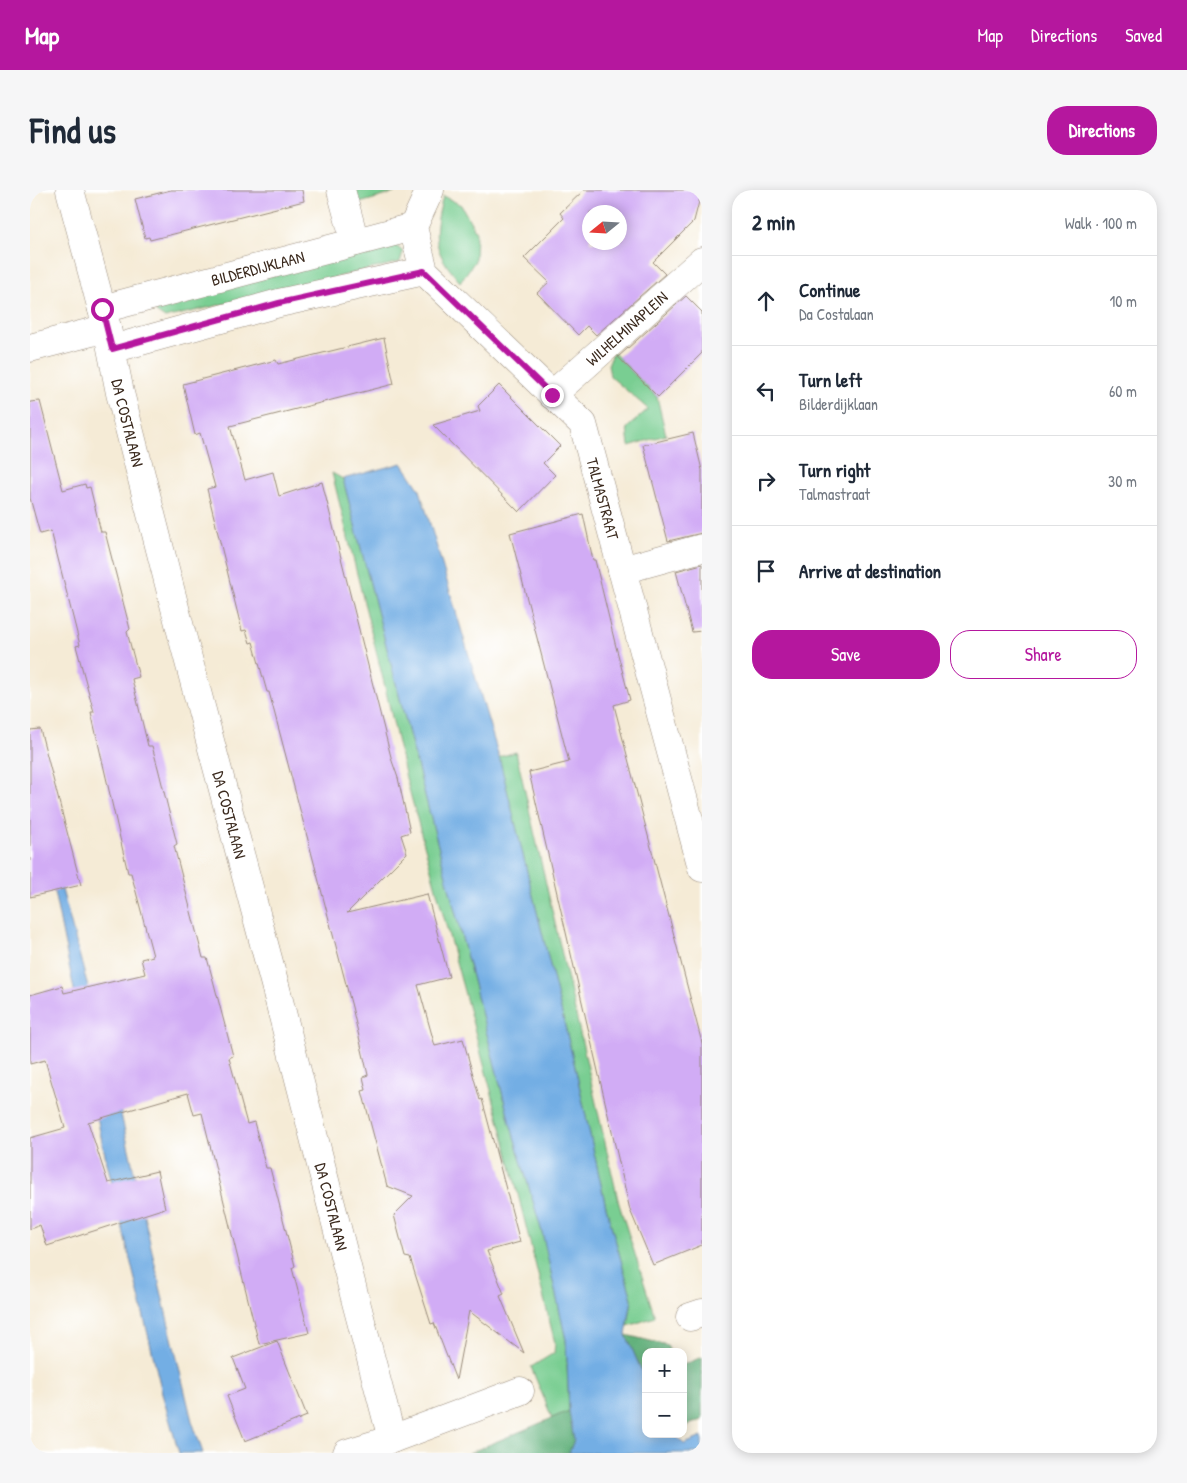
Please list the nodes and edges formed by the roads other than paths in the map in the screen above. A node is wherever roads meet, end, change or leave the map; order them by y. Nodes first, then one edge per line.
1 (70, 190) edge
2 (341, 190) edge
3 (430, 190) edge
4 (412, 226) junction
5 (355, 242) junction
6 (702, 261) edge
7 (424, 271) junction
8 (107, 329) junction
9 (30, 348) edge
10 (552, 395) junction
11 (702, 548) edge
12 (622, 570) junction
13 (702, 868) edge
14 (520, 1391) dead end
15 (392, 1439) junction
16 (347, 1453) edge

1 - 8 street, DA COSTALAAN
2 - 5 street
3 - 4 street
4 - 5 street, BILDERDIJKLAAN
4 - 7 street
5 - 8 street, BILDERDIJKLAAN
6 - 10 street, WILHELMINAPLEIN
7 - 8 street, BILDERDIJKLAAN
7 - 10 street, TALMASTRAAT
8 - 9 street, BILDERDIJKLAAN
8 - 15 street, DA COSTALAAN
10 - 12 street, TALMASTRAAT
11 - 12 street
12 - 13 street, TALMASTRAAT
14 - 15 street
15 - 16 street

